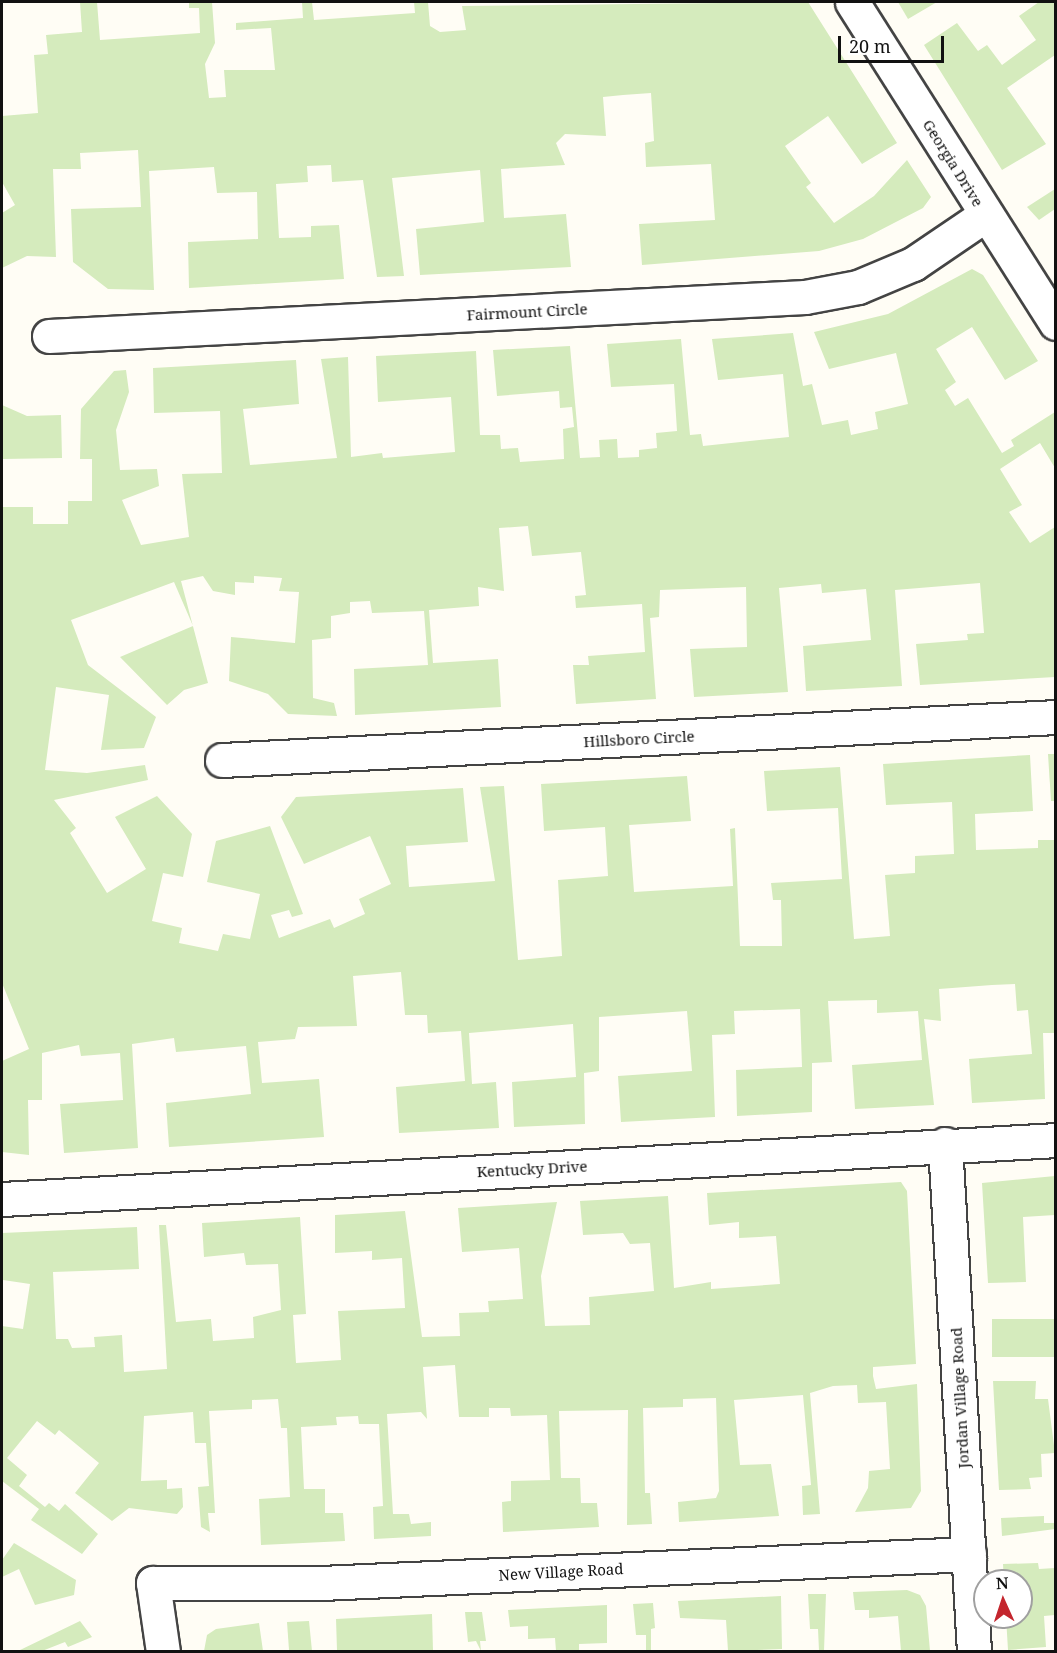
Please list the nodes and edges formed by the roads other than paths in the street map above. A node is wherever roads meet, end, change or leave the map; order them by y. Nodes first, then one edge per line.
1 (852, 2) edge
2 (985, 215) junction
3 (1056, 323) edge
4 (49, 336) dead end
5 (1056, 717) edge
6 (222, 760) dead end
7 (1056, 1140) edge
8 (945, 1144) junction
9 (5, 1200) edge
10 (969, 1554) junction
11 (163, 1652) edge
12 (974, 1652) edge

1 - 2 street, Georgia Drive
2 - 3 street, Georgia Drive
2 - 4 street, Fairmount Circle
5 - 6 street, Hillsboro Circle
7 - 8 street, Kentucky Drive
8 - 9 street, Kentucky Drive
8 - 10 street, Jordan Village Road
10 - 11 street, New Village Road
10 - 12 street, Jordan Village Road

